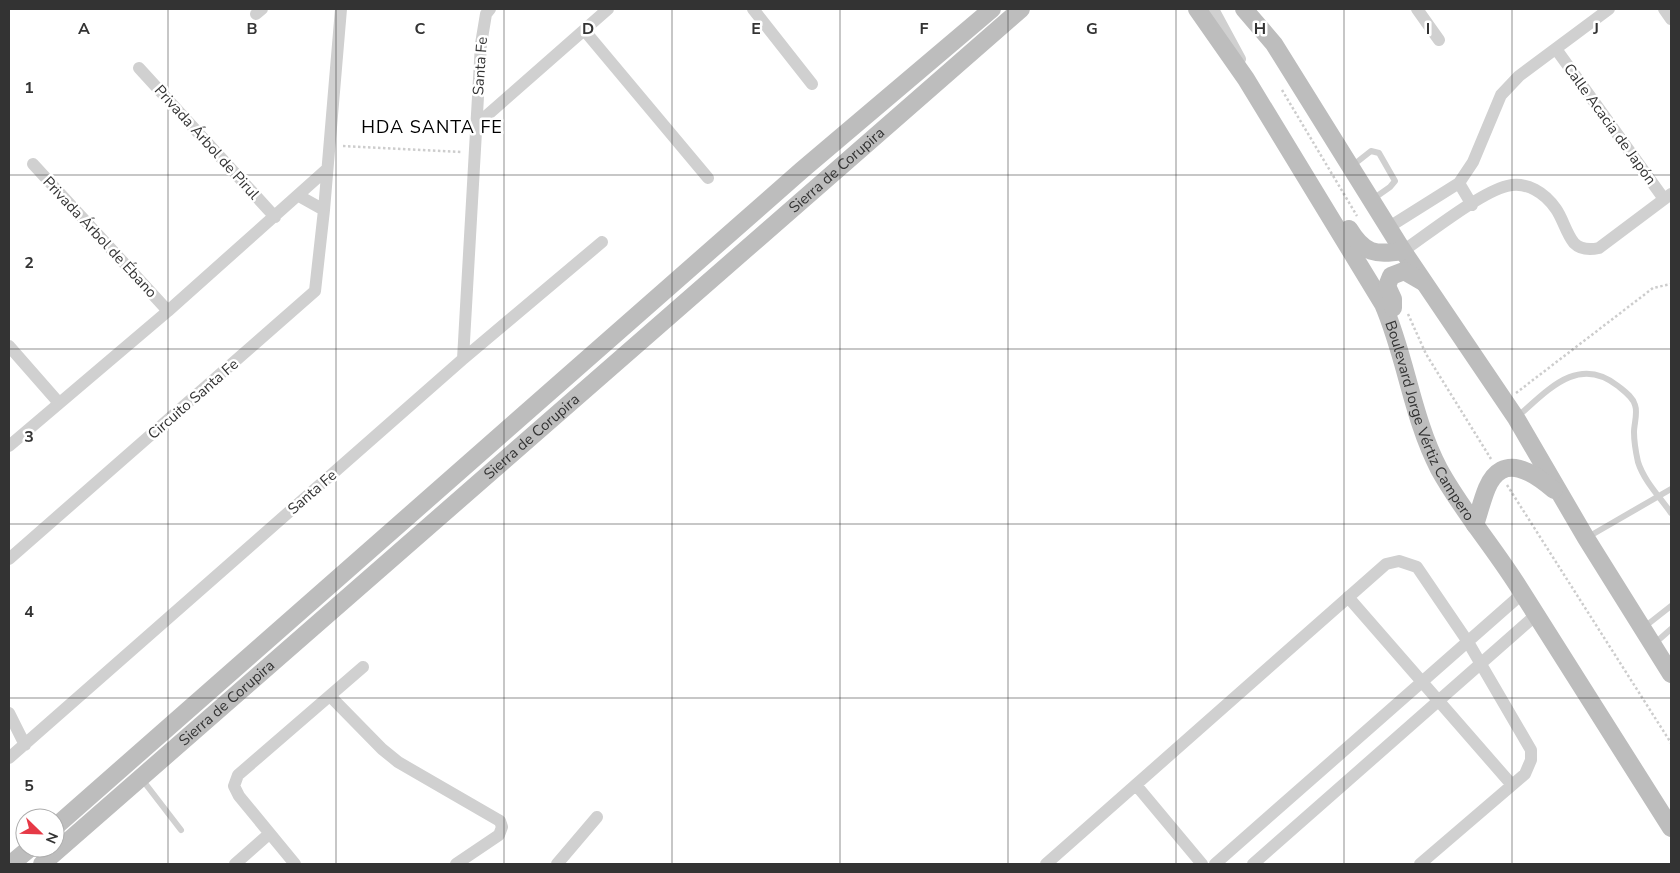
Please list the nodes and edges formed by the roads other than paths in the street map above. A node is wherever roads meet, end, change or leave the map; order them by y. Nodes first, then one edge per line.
1 (340, 9) edge
2 (490, 9) edge
3 (608, 9) edge
4 (753, 9) edge
5 (992, 9) edge
6 (1021, 9) edge
7 (1197, 9) edge
8 (1213, 9) edge
9 (1244, 9) edge
10 (1255, 9) edge
11 (1418, 9) edge
12 (1609, 9) edge
13 (1664, 9) edge
14 (1671, 19) edge
15 (584, 30) junction
16 (1439, 40) dead end
17 (1274, 44) junction
18 (1556, 49) junction
19 (139, 68) dead end
20 (1246, 80) junction
21 (812, 84) dead end
22 (476, 125) junction
23 (33, 164) dead end
24 (1352, 166) junction
25 (326, 170) junction
26 (708, 178) dead end
27 (1459, 183) junction
28 (1314, 190) junction
29 (299, 196) junction
30 (1668, 196) edge
31 (1372, 200) junction
32 (1472, 205) junction
33 (324, 210) junction
34 (275, 217) junction
35 (1389, 227) junction
36 (602, 242) dead end
37 (1403, 250) junction
38 (1426, 284) junction
39 (168, 310) junction
40 (1389, 317) junction
41 (9, 346) edge
42 (463, 359) junction
43 (59, 403) junction
44 (1516, 418) junction
45 (9, 446) edge
46 (1671, 489) edge
47 (1659, 496) junction
48 (1566, 501) junction
49 (1671, 513) edge
50 (1475, 525) junction
51 (1586, 538) junction
52 (9, 559) edge
53 (1523, 593) junction
54 (1348, 597) junction
55 (1671, 606) edge
56 (1536, 615) junction
57 (1643, 628) junction
58 (1671, 629) edge
59 (1468, 642) junction
60 (1653, 644) junction
61 (1480, 663) junction
62 (1667, 664) edge
63 (363, 667) dead end
64 (1422, 682) junction
65 (330, 696) junction
66 (1439, 701) junction
67 (9, 713) edge
68 (24, 745) junction
69 (9, 758) edge
70 (113, 777) junction
71 (141, 777) junction
72 (1136, 785) junction
73 (1512, 785) junction
74 (124, 792) junction
75 (597, 817) dead end
76 (65, 818) edge
77 (1671, 828) edge
78 (181, 830) dead end
79 (269, 834) junction
80 (1066, 847) junction
81 (42, 864) edge
82 (236, 864) edge
83 (295, 864) edge
84 (456, 864) edge
85 (557, 864) edge
86 (1046, 864) edge
87 (1060, 864) edge
88 (1202, 864) edge
89 (1215, 864) edge
90 (1253, 864) edge
91 (1420, 864) edge

1 - 25 street, Circuito Santa Fe
2 - 22 street, Santa Fe
3 - 15 street
4 - 21 street
5 - 70 street, Sierra de Corupira
6 - 71 street, Sierra de Corupira
7 - 20 street, Boulevard Jorge Vértiz Campero
8 - 20 street
9 - 17 street
10 - 17 street
11 - 16 street
12 - 18 street
13 - 14 street
15 - 22 street
15 - 26 street
17 - 24 street
18 - 27 street
18 - 30 street, Calle Acacia de Japón
19 - 34 street, Privada Árbol de Pirul
20 - 28 street, Boulevard Jorge Vértiz Campero
22 - 42 street
23 - 39 street, Privada Árbol de Ébano
24 - 31 street
24 - 31 lane
25 - 29 street
25 - 33 street, Circuito Santa Fe
27 - 32 street
27 - 35 street
28 - 37 street
28 - 40 street, Boulevard Jorge Vértiz Campero
29 - 33 street
29 - 34 street
30 - 32 street
31 - 35 street
32 - 37 street
33 - 52 street, Circuito Santa Fe
34 - 39 street
35 - 37 street
36 - 42 street, Santa Fe
37 - 38 street
38 - 40 street
38 - 44 street
39 - 43 street
40 - 50 street, Boulevard Jorge Vértiz Campero
41 - 43 street
42 - 68 street, Santa Fe
43 - 45 street
44 - 47 lane
44 - 48 street
46 - 47 lane
47 - 49 lane
47 - 51 lane
48 - 50 street
48 - 51 street
50 - 53 street, Boulevard Jorge Vértiz Campero
51 - 57 street
53 - 56 street, Boulevard Jorge Vértiz Campero
53 - 59 street
54 - 59 street
54 - 64 street
54 - 72 street
55 - 57 lane
56 - 61 street
56 - 77 street, Boulevard Jorge Vértiz Campero
57 - 60 street
58 - 60 lane
59 - 61 street
59 - 64 street
60 - 62 street
61 - 66 street
61 - 73 street
63 - 65 street
64 - 66 street
64 - 89 street
65 - 79 street
65 - 84 street
66 - 73 street
66 - 90 street
67 - 68 street
68 - 69 street, Santa Fe
70 - 74 street
70 - 76 street, Sierra de Corupira
71 - 74 street, Sierra de Corupira
71 - 78 lane
72 - 80 street
72 - 88 street
73 - 91 street
74 - 81 street, Sierra de Corupira
75 - 85 street
79 - 82 street
79 - 83 street
80 - 86 street
80 - 87 street

